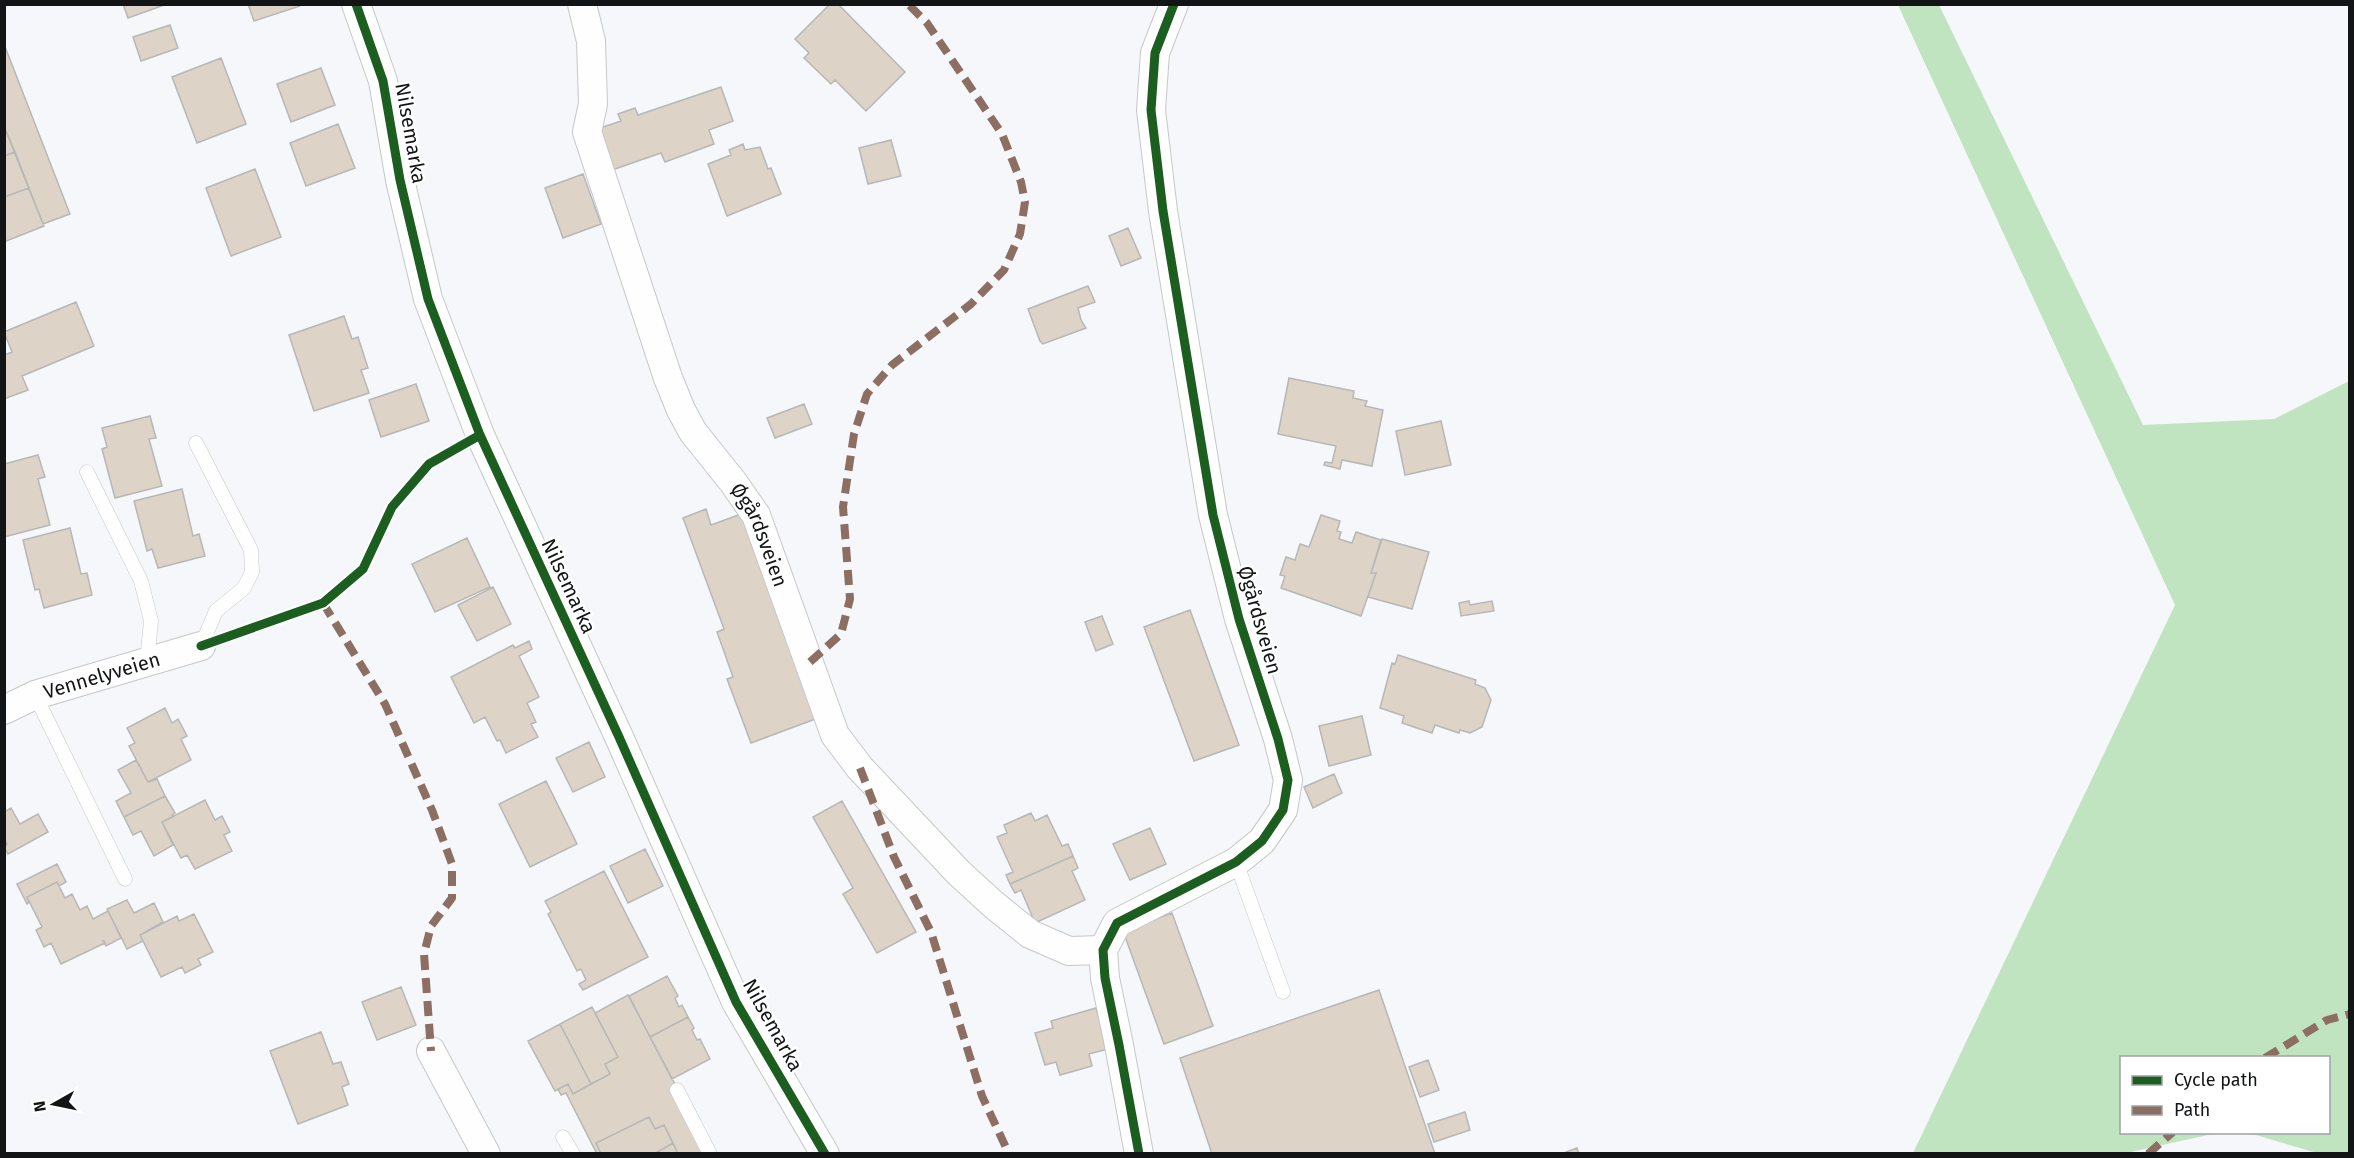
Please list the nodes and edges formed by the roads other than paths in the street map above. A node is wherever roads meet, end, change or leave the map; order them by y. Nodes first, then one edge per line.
1 (356, 4) edge
2 (582, 4) edge
3 (1174, 4) edge
4 (196, 443) dead end
5 (87, 472) dead end
6 (201, 646) joint
7 (147, 662) junction
8 (35, 696) junction
9 (4, 710) edge
10 (1236, 862) junction
11 (125, 879) dead end
12 (1102, 950) junction
13 (1282, 992) dead end
14 (431, 1051) dead end
15 (677, 1090) dead end
16 (563, 1137) dead end
17 (486, 1154) edge
18 (573, 1154) edge
19 (710, 1154) edge
20 (825, 1154) edge
21 (1138, 1154) edge

1 - 20 street, Nilsemarka
2 - 12 street, Øgårdsveien
3 - 10 street, Øgårdsveien
4 - 6 lane
5 - 7 lane
6 - 7 street, Vennelyveien
7 - 8 street, Vennelyveien
8 - 9 street, Vennelyveien
8 - 11 lane
10 - 12 street, Øgårdsveien
10 - 13 lane
12 - 21 street
14 - 17 street
15 - 19 lane
16 - 18 lane

